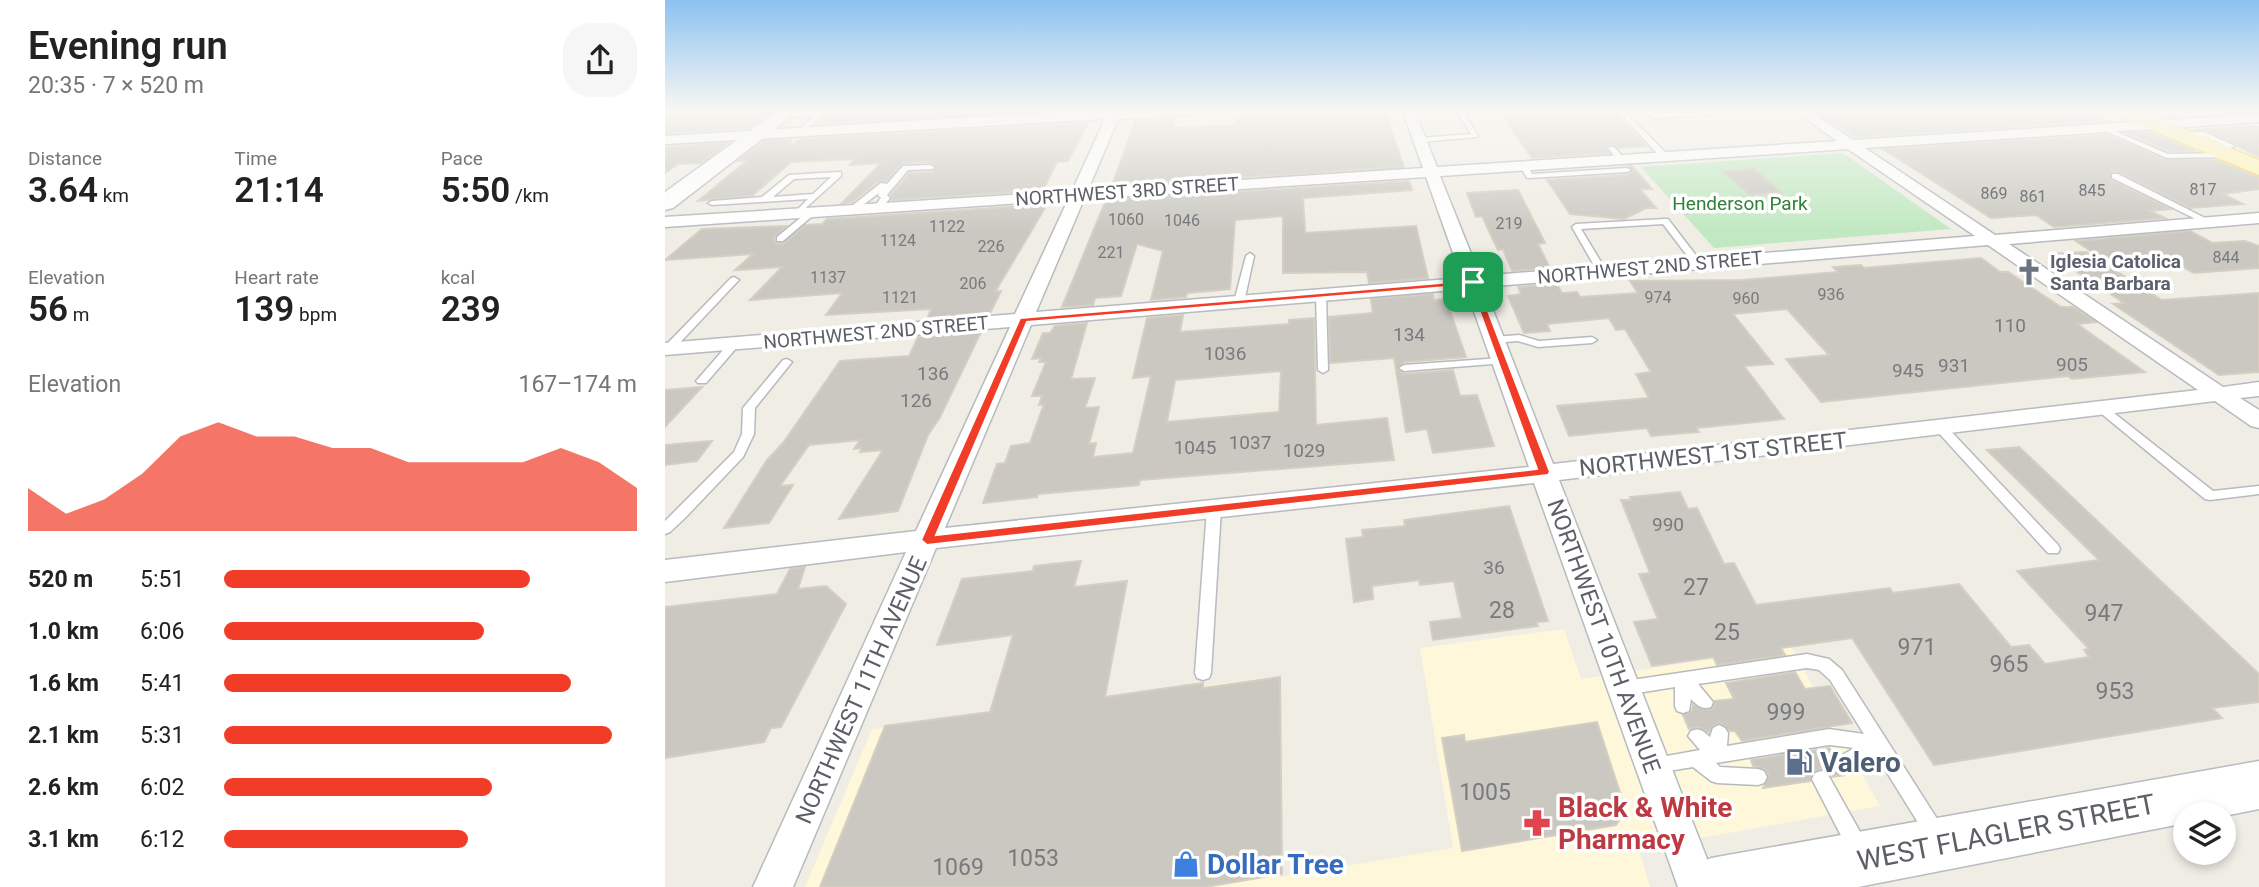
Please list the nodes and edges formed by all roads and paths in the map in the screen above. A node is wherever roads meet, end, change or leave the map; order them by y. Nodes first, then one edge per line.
1 (736, 150) edge
2 (1099, 150) edge
3 (1424, 150) edge
4 (1659, 150) edge
5 (1750, 150) edge
6 (1858, 150) edge
7 (2154, 150) edge
8 (2218, 151) joint
9 (1664, 156) junction
10 (902, 165) dead end
11 (930, 167) dead end
12 (2259, 168) edge
13 (1432, 171) junction
14 (2115, 176) dead end
15 (1080, 194) junction
16 (765, 199) junction
17 (665, 203) edge
18 (712, 203) dead end
19 (809, 207) junction
20 (878, 207) junction
21 (852, 209) junction
22 (2259, 218) edge
23 (665, 222) edge
24 (2209, 222) junction
25 (780, 239) dead end
26 (1989, 239) junction
27 (1249, 256) dead end
28 (1697, 264) junction
29 (1602, 272) junction
30 (734, 280) dead end
31 (1473, 282) junction
32 (1321, 295) junction
33 (1239, 302) junction
34 (1024, 320) junction
35 (1592, 340) dead end
36 (734, 344) junction
37 (666, 349) edge
38 (1498, 350) junction
39 (786, 362) dead end
40 (1404, 368) dead end
41 (1323, 370) dead end
42 (702, 381) dead end
43 (2259, 389) edge
44 (2219, 394) junction
45 (2101, 408) junction
46 (2259, 421) edge
47 (1941, 428) junction
48 (1544, 472) junction
49 (2259, 490) edge
50 (1215, 509) junction
51 (665, 528) edge
52 (927, 540) junction
53 (2053, 549) dead end
54 (665, 572) edge
55 (1203, 673) dead end
56 (1683, 680) junction
57 (1623, 688) junction
58 (1705, 702) dead end
59 (1683, 706) dead end
60 (1719, 733) dead end
61 (1697, 736) dead end
62 (1880, 744) junction
63 (1718, 756) junction
64 (1696, 759) junction
65 (1840, 765) dead end
66 (1653, 766) junction
67 (1758, 777) dead end
68 (1821, 779) dead end
69 (2259, 785) edge
70 (1942, 844) junction
71 (1864, 858) junction
72 (773, 887) edge
73 (1698, 887) edge
74 (1711, 887) edge

1 - 17 main road
2 - 15 street, NORTHWEST 11TH AVENUE
3 - 13 street, NORTHWEST 10TH AVENUE
4 - 9 lane
5 - 9 street, NORTHWEST 3RD STREET
6 - 26 street
7 - 8 lane
8 - 12 main road
9 - 13 street, NORTHWEST 3RD STREET
10 - 21 lane
11 - 20 lane
13 - 15 street, NORTHWEST 3RD STREET
13 - 31 street, NORTHWEST 10TH AVENUE
14 - 24 lane
15 - 20 street, NORTHWEST 3RD STREET
15 - 34 street, NORTHWEST 11TH AVENUE
16 - 18 lane
16 - 19 lane
16 - 19 lane
19 - 21 street, NORTHWEST 3RD STREET
19 - 23 street, NORTHWEST 3RD STREET
19 - 25 lane
20 - 21 street, NORTHWEST 3RD STREET
22 - 24 street, NORTHWEST 2ND STREET
24 - 26 street, NORTHWEST 2ND STREET
26 - 28 street, NORTHWEST 2ND STREET
26 - 44 street
27 - 33 lane
28 - 29 street, NORTHWEST 2ND STREET
28 - 29 lane
29 - 31 street, NORTHWEST 2ND STREET
30 - 37 lane
31 - 32 street, NORTHWEST 2ND STREET
31 - 38 street, NORTHWEST 10TH AVENUE
32 - 33 street, NORTHWEST 2ND STREET
32 - 41 lane
33 - 34 street, NORTHWEST 2ND STREET
34 - 36 street, NORTHWEST 2ND STREET
34 - 52 street, NORTHWEST 11TH AVENUE
35 - 38 lane
36 - 37 street, NORTHWEST 2ND STREET
36 - 42 lane
38 - 40 lane
38 - 48 street, NORTHWEST 10TH AVENUE
39 - 51 lane
43 - 44 street, NORTHWEST 1ST STREET
44 - 45 street, NORTHWEST 1ST STREET
44 - 46 street
45 - 47 street, NORTHWEST 1ST STREET
45 - 49 lane
47 - 48 street, NORTHWEST 1ST STREET
47 - 53 lane
48 - 50 street, NORTHWEST 1ST STREET
48 - 57 street, NORTHWEST 10TH AVENUE
50 - 52 street, NORTHWEST 1ST STREET
50 - 55 lane
52 - 54 street, NORTHWEST 1ST STREET
52 - 72 street, NORTHWEST 11TH AVENUE
56 - 57 lane
56 - 58 lane
56 - 59 lane
56 - 62 lane
57 - 66 street, NORTHWEST 10TH AVENUE
60 - 63 lane
61 - 63 lane
62 - 63 lane
62 - 65 lane
62 - 70 lane
63 - 64 lane
64 - 66 lane
64 - 67 lane
66 - 73 street, NORTHWEST 10TH AVENUE
68 - 71 lane
69 - 70 main road, WEST FLAGLER STREET
70 - 71 main road, WEST FLAGLER STREET
71 - 74 main road, WEST FLAGLER STREET

